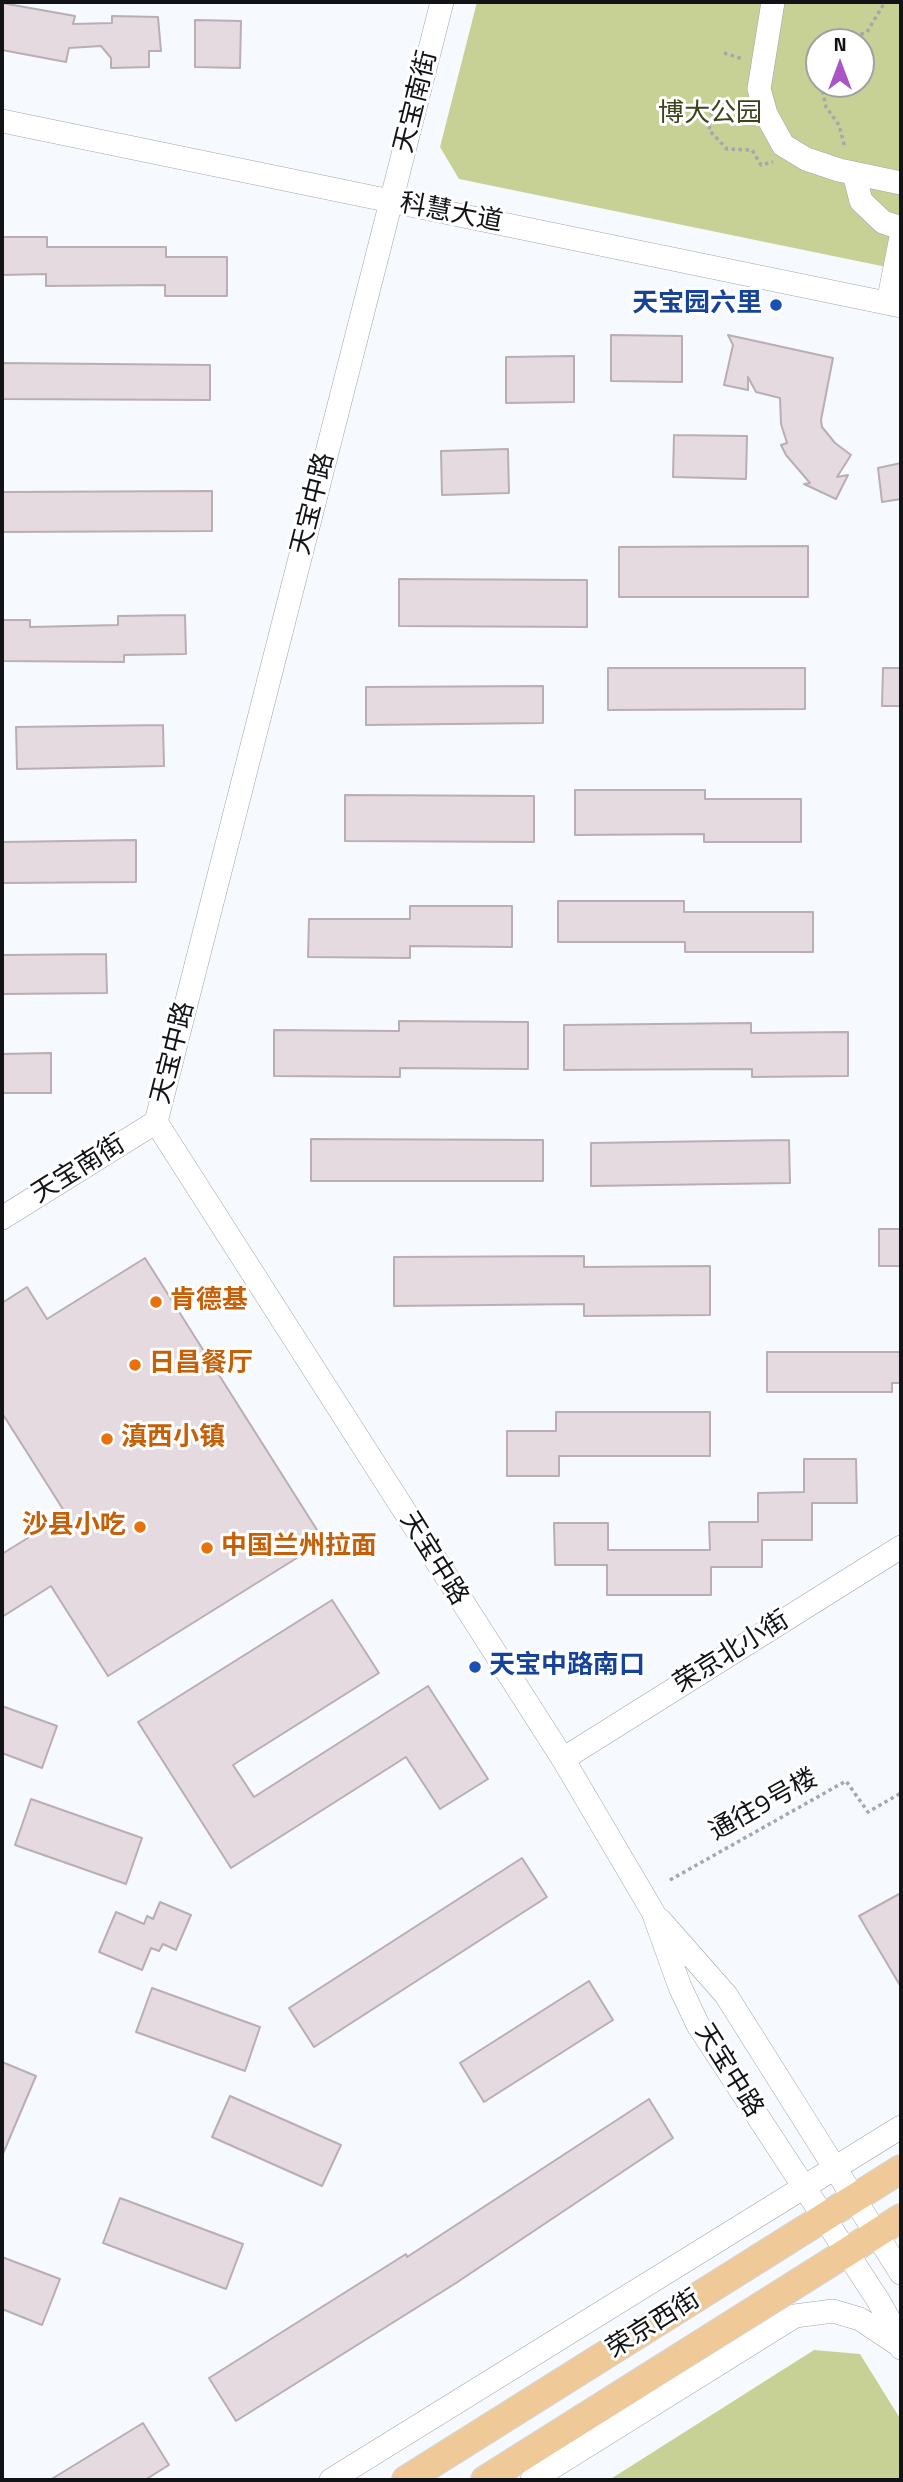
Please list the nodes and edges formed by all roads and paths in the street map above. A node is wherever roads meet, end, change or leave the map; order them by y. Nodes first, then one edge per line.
1 (442, 2) edge
2 (773, 2) edge
3 (885, 2) edge
4 (869, 28) edge
5 (824, 98) edge
6 (713, 105) dead end
7 (2, 121) edge
8 (800, 155) junction
9 (847, 172) junction
10 (901, 183) edge
11 (391, 202) junction
12 (901, 228) edge
13 (901, 237) edge
14 (894, 304) edge
15 (156, 1122) junction
16 (2, 1218) edge
17 (901, 1547) edge
18 (563, 1759) junction
19 (901, 1793) edge
20 (670, 1880) dead end
21 (653, 1912) junction
22 (901, 2127) edge
23 (835, 2168) junction
24 (901, 2169) edge
25 (802, 2188) junction
26 (854, 2199) junction
27 (901, 2218) edge
28 (823, 2219) junction
29 (877, 2234) junction
30 (847, 2254) junction
31 (901, 2273) edge
32 (900, 2347) edge
33 (331, 2480) edge
34 (407, 2480) edge
35 (485, 2480) edge
36 (532, 2480) edge

1 - 11 street, 天宝南街
2 - 8 street
3 - 4 path
5 - 9 path
6 - 8 path
7 - 11 street, 科慧大道
8 - 9 street
9 - 10 street
9 - 12 street
11 - 14 street, 科慧大道
11 - 15 street, 天宝中路
13 - 14 street
15 - 16 street, 天宝南街
15 - 18 street, 天宝中路
17 - 18 street, 荣京北小街
18 - 21 street, 天宝中路
19 - 20 path, 通往9号楼
21 - 23 street, 天宝中路
21 - 25 street, 天宝中路
22 - 23 street
23 - 25 street
23 - 26 street, 天宝中路
24 - 26 main road, 荣京西街
25 - 28 street, 天宝中路
25 - 33 street
26 - 28 main road, 荣京西街
26 - 29 street, 天宝中路
27 - 29 main road, 荣京西街
28 - 30 street, 天宝中路
28 - 34 main road, 荣京西街
29 - 30 main road, 荣京西街
29 - 31 street, 天宝中路
30 - 32 street, 天宝中路
30 - 35 main road, 荣京西街
32 - 36 street

